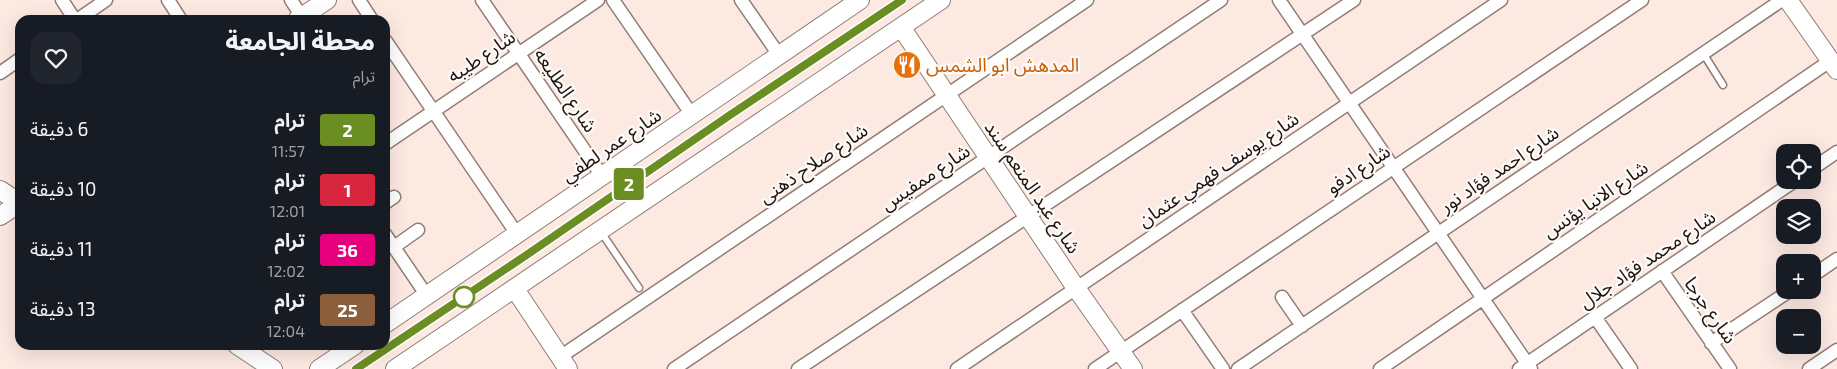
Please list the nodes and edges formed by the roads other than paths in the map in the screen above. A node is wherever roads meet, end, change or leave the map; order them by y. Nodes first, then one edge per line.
1 (62, 0) edge
2 (106, 0) edge
3 (168, 0) edge
4 (291, 0) edge
5 (327, 0) edge
6 (359, 0) edge
7 (482, 0) edge
8 (598, 0) edge
9 (613, 0) edge
10 (741, 0) edge
11 (860, 0) edge
12 (941, 0) edge
13 (1087, 0) edge
14 (1221, 0) edge
15 (1280, 0) edge
16 (1354, 0) edge
17 (1500, 0) edge
18 (1642, 0) edge
19 (1782, 0) edge
20 (1788, 0) edge
21 (72, 15) edge
22 (84, 15) edge
23 (178, 15) edge
24 (298, 15) edge
25 (304, 15) edge
26 (369, 15) edge
27 (900, 27) junction
28 (1303, 35) junction
29 (390, 48) edge
30 (1703, 53) junction
31 (518, 54) junction
32 (779, 55) junction
33 (15, 62) edge
34 (1834, 66) edge
35 (0, 73) edge
36 (1723, 85) dead end
37 (947, 95) junction
38 (1350, 102) junction
39 (432, 112) junction
40 (692, 115) junction
41 (390, 141) edge
42 (1837, 152) edge
43 (987, 158) junction
44 (1821, 163) edge
45 (1394, 168) junction
46 (602, 176) junction
47 (1783, 189) edge
48 (0, 190) edge
49 (15, 200) edge
50 (15, 206) edge
51 (0, 216) edge
52 (1028, 217) junction
53 (418, 230) dead end
54 (600, 231) junction
55 (1439, 233) junction
56 (517, 234) junction
57 (390, 241) edge
58 (394, 247) junction
59 (1837, 260) edge
60 (1821, 270) edge
61 (1662, 272) junction
62 (638, 288) dead end
63 (1076, 288) junction
64 (515, 289) junction
65 (427, 296) junction
66 (1282, 297) dead end
67 (1483, 298) junction
68 (1777, 299) edge
69 (1182, 310) junction
70 (1595, 317) junction
71 (390, 321) edge
72 (1302, 326) junction
73 (1711, 342) junction
74 (244, 350) edge
75 (341, 350) edge
76 (1837, 350) edge
77 (1121, 352) junction
78 (562, 364) edge
79 (1526, 367) edge
80 (273, 369) edge
81 (319, 369) edge
82 (394, 369) edge
83 (674, 369) edge
84 (798, 369) edge
85 (957, 369) edge
86 (1095, 369) edge
87 (1133, 369) edge
88 (1223, 369) edge
89 (1238, 369) edge
90 (1380, 369) edge
91 (1631, 369) edge
92 (1730, 369) edge
93 (1809, 369) edge

1 - 21 street
2 - 22 street
3 - 23 street
4 - 24 street
5 - 25 street
6 - 26 street
7 - 31 street, شارع الطليعه
8 - 31 street, شارع طيبه
9 - 40 street
10 - 32 street
11 - 32 street, شارع عمر لطفي
12 - 27 street
13 - 37 street, شارع صلاح ذهنى
14 - 43 street, شارع ممفيس
15 - 28 street
16 - 28 street
17 - 38 street, شارع يوسف فهمي عثمان
18 - 45 street, شارع ادفو
19 - 30 street, شارع احمد فؤاد نور
20 - 34 street
27 - 37 street, شارع عبد المنعم سند
27 - 54 street
28 - 38 street
28 - 52 street
29 - 39 street
30 - 36 lane
30 - 55 street, شارع احمد فؤاد نور
31 - 39 street, شارع طيبه
31 - 46 street, شارع الطليعه
32 - 40 street, شارع عمر لطفي
33 - 35 street
34 - 67 street, شارع الانبا يؤنس
37 - 43 street, شارع عبد المنعم سند
37 - 78 street, شارع صلاح ذهنى
38 - 45 street
38 - 63 street, شارع يوسف فهمي عثمان
39 - 41 street, شارع طيبه
39 - 56 street
40 - 46 street, شارع عمر لطفي
42 - 44 street
43 - 52 street, شارع عبد المنعم سند
43 - 83 street, شارع ممفيس
45 - 55 street
45 - 69 street, شارع ادفو
46 - 56 street, شارع عمر لطفي
47 - 61 street, شارع محمد فؤاد جلال
48 - 49 street
50 - 51 street
52 - 63 street, شارع عبد المنعم سند
52 - 84 street
53 - 58 street
54 - 62 lane
54 - 64 street
55 - 67 street
55 - 72 street, شارع احمد فؤاد نور
56 - 65 street, شارع عمر لطفي
57 - 58 street
58 - 65 street
59 - 60 street
61 - 70 street, شارع محمد فؤاد جلال
61 - 73 street, شارع جرجا
63 - 77 street, شارع عبد المنعم سند
63 - 85 street, شارع يوسف فهمي عثمان
64 - 78 street
64 - 82 street
65 - 71 street, شارع عمر لطفي
66 - 72 street
67 - 79 street
67 - 90 street, شارع الانبا يؤنس
68 - 73 street
69 - 77 street, شارع ادفو
69 - 88 street
70 - 79 street, شارع محمد فؤاد جلال
70 - 91 street
72 - 89 street, شارع احمد فؤاد نور
73 - 92 street, شارع جرجا
74 - 80 street
75 - 81 street
76 - 93 street
77 - 86 street, شارع ادفو
77 - 87 street, شارع عبد المنعم سند

